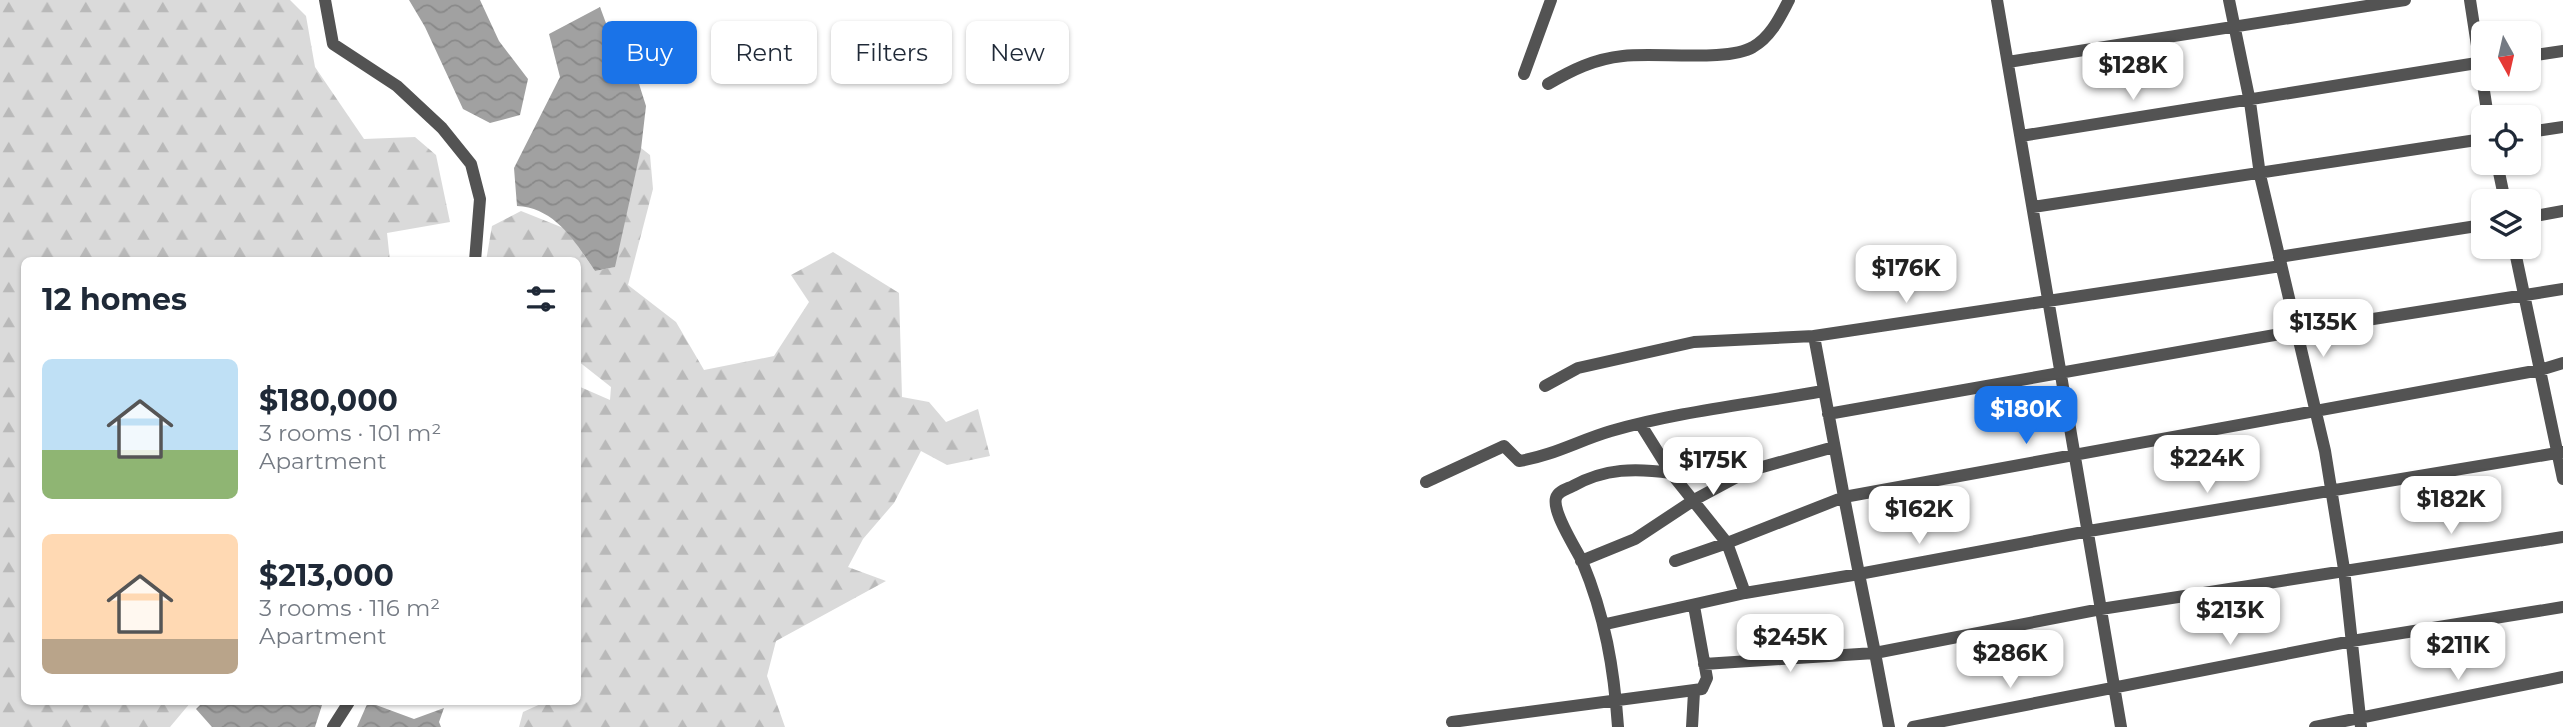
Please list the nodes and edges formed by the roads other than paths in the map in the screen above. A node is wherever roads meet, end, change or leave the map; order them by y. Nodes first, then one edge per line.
1 (325, 0) edge
2 (1551, 0) edge
3 (1789, 0) edge
4 (1997, 0) edge
5 (2229, 0) edge
6 (2405, 0) edge
7 (2470, 0) edge
8 (2474, 21) edge
9 (2233, 28) junction
10 (2563, 51) edge
11 (2541, 54) edge
12 (2008, 62) junction
13 (2471, 65) edge
14 (1524, 74) dead end
15 (1548, 84) dead end
16 (2250, 102) junction
17 (2563, 127) edge
18 (2541, 130) edge
19 (2021, 136) junction
20 (2471, 141) edge
21 (2260, 175) junction
22 (2033, 208) junction
23 (2563, 211) edge
24 (2541, 215) edge
25 (2471, 227) edge
26 (475, 257) edge
27 (2516, 259) edge
28 (2280, 261) junction
29 (2563, 289) edge
30 (2524, 296) junction
31 (2049, 300) junction
32 (2297, 331) junction
33 (1814, 336) junction
34 (2563, 363) edge
35 (2540, 370) junction
36 (2061, 375) junction
37 (1545, 386) dead end
38 (1823, 391) junction
39 (2318, 410) junction
40 (1828, 414) junction
41 (1641, 425) junction
42 (1834, 447) junction
43 (2561, 453) edge
44 (2075, 454) junction
45 (1671, 472) junction
46 (2563, 480) edge
47 (1426, 482) dead end
48 (2331, 492) junction
49 (1844, 497) junction
50 (1694, 500) junction
51 (2089, 531) junction
52 (2563, 537) edge
53 (1727, 544) junction
54 (1581, 561) junction
55 (1675, 561) dead end
56 (2344, 569) junction
57 (1859, 574) junction
58 (1745, 593) junction
59 (1694, 606) junction
60 (2563, 607) edge
61 (2101, 609) junction
62 (1606, 624) junction
63 (2352, 641) junction
64 (1875, 653) junction
65 (1704, 664) junction
66 (2563, 677) edge
67 (2114, 685) junction
68 (1694, 692) junction
69 (1616, 700) junction
70 (347, 705) edge
71 (1452, 722) dead end
72 (2360, 723) edge
73 (333, 727) edge
74 (1618, 727) edge
75 (1692, 727) edge
76 (1889, 727) edge
77 (1913, 727) edge
78 (2121, 727) edge
79 (2315, 727) edge

1 - 26 street
2 - 14 street
3 - 15 street
4 - 12 street
5 - 9 street
6 - 9 street
7 - 8 street
9 - 12 street
9 - 16 street
10 - 11 street
12 - 19 street
13 - 16 street
16 - 19 street
16 - 21 street
17 - 18 street
19 - 22 street
20 - 21 street
21 - 22 street
21 - 28 street
22 - 31 street
23 - 24 street
25 - 28 street
27 - 30 street
28 - 31 street
28 - 32 street
29 - 30 street
30 - 32 street
30 - 35 street
31 - 33 street
31 - 36 street
32 - 36 street
32 - 39 street
33 - 37 street
33 - 38 street
34 - 35 street
35 - 39 street
35 - 43 street
36 - 40 street
36 - 44 street
38 - 40 street
38 - 41 street
39 - 44 street
39 - 48 street
40 - 42 street
41 - 45 street
41 - 47 street
42 - 49 street
42 - 50 street
43 - 46 street
43 - 48 street
44 - 49 street
44 - 51 street
45 - 50 street
45 - 54 street
48 - 51 street
48 - 56 street
49 - 53 street
49 - 57 street
50 - 53 street
50 - 54 street
51 - 57 street
51 - 61 street
52 - 56 street
53 - 55 street
53 - 58 street
54 - 62 street
56 - 61 street
56 - 63 street
57 - 58 street
57 - 64 street
58 - 59 street
59 - 62 street
59 - 65 street
60 - 63 street
61 - 64 street
61 - 67 street
62 - 69 street
63 - 67 street
63 - 72 street
64 - 65 street
64 - 76 street
65 - 68 street
66 - 72 street
67 - 77 street
67 - 78 street
68 - 69 street
68 - 75 street
69 - 71 street
69 - 74 street
70 - 73 street
72 - 79 street

